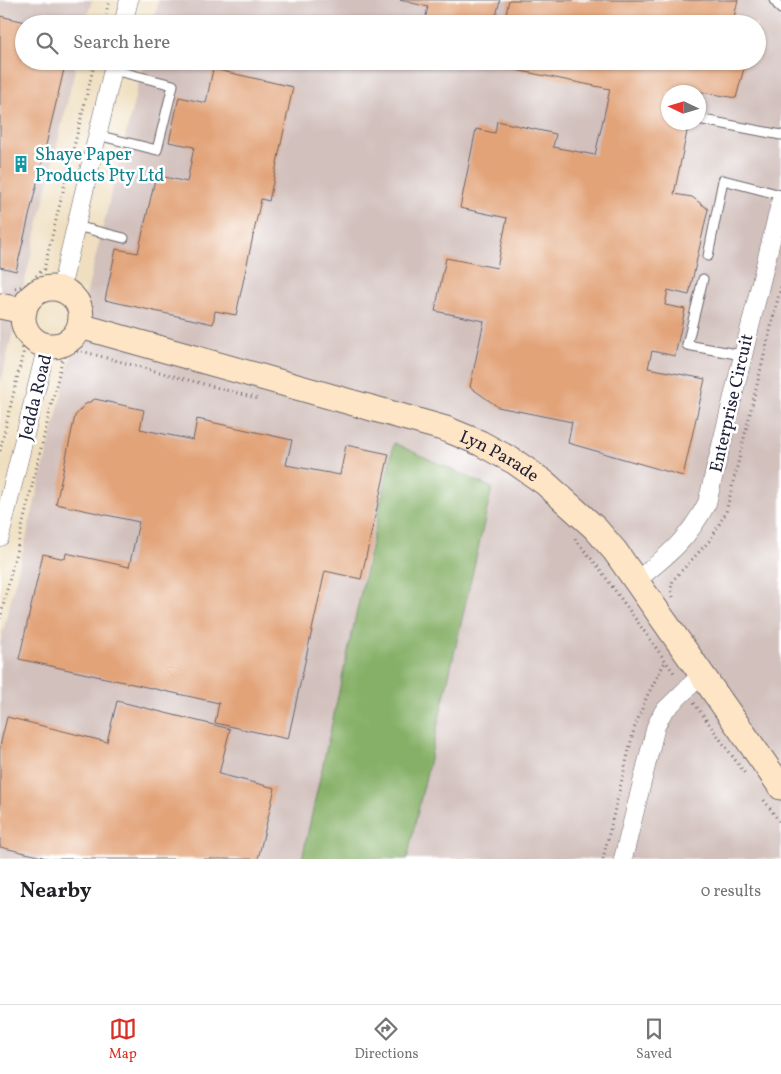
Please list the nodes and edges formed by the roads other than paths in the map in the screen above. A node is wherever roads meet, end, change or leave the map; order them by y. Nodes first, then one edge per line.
1 (129, 0) edge
2 (774, 0) edge
3 (781, 9) edge
4 (125, 15) edge
5 (113, 70) edge
6 (129, 70) edge
7 (706, 121) edge
8 (97, 135) junction
9 (781, 135) edge
10 (781, 195) edge
11 (781, 200) edge
12 (76, 226) junction
13 (124, 238) dead end
14 (708, 256) dead end
15 (703, 279) dead end
16 (61, 289) junction
17 (10, 308) edge
18 (80, 326) junction
19 (48, 345) junction
20 (742, 355) junction
21 (0, 537) edge
22 (636, 581) junction
23 (693, 682) junction
24 (770, 790) edge
25 (623, 859) edge

1 - 4 street
2 - 3 lane
5 - 8 street
6 - 8 lane
7 - 9 lane
8 - 12 street
10 - 14 lane
11 - 20 street, Enterprise Circuit
12 - 13 lane
12 - 16 street
15 - 20 lane
16 - 17 street
16 - 18 street
17 - 19 street
18 - 19 street
18 - 22 street, Lyn Parade
19 - 21 street, Jedda Road
20 - 22 street, Enterprise Circuit
22 - 23 street, Lyn Parade
23 - 24 street, Lyn Parade
23 - 25 street

